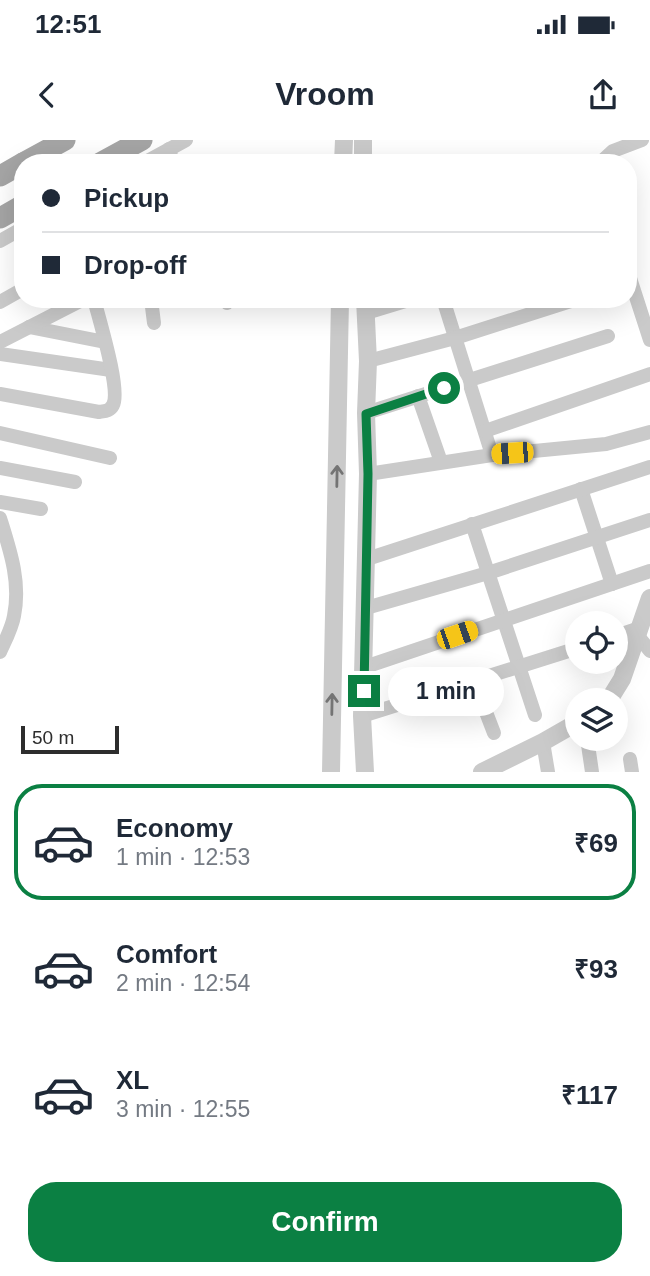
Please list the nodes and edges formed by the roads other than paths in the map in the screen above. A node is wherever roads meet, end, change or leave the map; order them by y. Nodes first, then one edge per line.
1 (142, 140) edge
2 (186, 140) edge
3 (642, 140) edge
4 (56, 142) edge
5 (37, 154) edge
6 (116, 154) edge
7 (173, 154) edge
8 (609, 154) edge
9 (637, 300) edge
10 (66, 308) edge
11 (96, 308) edge
12 (152, 308) edge
13 (341, 308) edge
14 (365, 308) edge
15 (446, 308) edge
16 (549, 308) edge
17 (154, 323) dead end
18 (29, 327) junction
19 (608, 337) dead end
20 (455, 338) junction
21 (650, 341) edge
22 (0, 342) edge
23 (104, 342) junction
24 (0, 354) edge
25 (368, 361) junction
26 (111, 370) junction
27 (650, 374) edge
28 (469, 380) junction
29 (0, 394) edge
30 (418, 396) junction
31 (366, 414) junction
32 (485, 431) junction
33 (650, 432) edge
34 (0, 433) edge
35 (492, 455) junction
36 (110, 458) dead end
37 (441, 462) junction
38 (650, 467) edge
39 (0, 468) edge
40 (368, 474) junction
41 (75, 482) dead end
42 (581, 489) junction
43 (0, 502) edge
44 (41, 509) dead end
45 (0, 520) edge
46 (650, 520) edge
47 (472, 524) junction
48 (596, 538) junction
49 (367, 558) junction
50 (6, 566) edge
51 (650, 571) edge
52 (488, 573) junction
53 (612, 584) junction
54 (650, 598) edge
55 (366, 608) junction
56 (14, 619) junction
57 (503, 620) junction
58 (0, 625) edge
59 (639, 632) junction
60 (628, 634) edge
61 (650, 651) edge
62 (0, 652) edge
63 (565, 652) edge
64 (365, 667) junction
65 (519, 667) junction
66 (474, 681) junction
67 (617, 688) edge
68 (535, 715) dead end
69 (362, 716) junction
70 (565, 729) edge
71 (494, 733) dead end
72 (543, 742) junction
73 (589, 751) edge
74 (506, 767) edge
75 (331, 772) edge
76 (365, 772) edge
77 (482, 772) edge
78 (548, 772) edge
79 (592, 772) edge

1 - 6 main road
2 - 7 street
3 - 8 street
4 - 5 main road
9 - 21 street
10 - 18 street
11 - 23 street
12 - 17 street
75 -> 13 street
14 - 25 street
15 - 20 street
16 - 20 street
18 - 22 street
18 - 23 street
19 - 28 street
20 - 25 street
20 - 28 street
23 - 26 street
24 - 26 street
25 - 31 street
26 - 29 street
27 - 32 street
28 - 30 street
28 - 32 street
30 - 31 street
30 - 37 street
31 - 40 street
32 - 35 street
33 - 35 street
34 - 36 street
35 - 37 street
37 - 40 street
38 - 42 street
39 - 41 street
40 - 49 street
42 - 47 street
42 - 48 street
43 - 44 street
45 - 50 street
46 - 48 street
47 - 49 street
47 - 52 street
48 - 52 street
48 - 53 street
49 - 55 street
50 - 56 street
51 - 53 street
52 - 55 street
52 - 57 street
53 - 57 street
54 - 59 street
55 - 64 street
56 - 58 street
56 - 62 street
57 - 64 street
57 - 65 street
59 - 60 street
59 - 61 street
59 - 67 street
63 - 65 street
64 - 69 street
65 - 66 street
65 - 68 street
66 - 69 street
66 - 71 street
69 - 76 street
70 - 72 street
72 - 74 street
72 - 78 street
73 - 79 street
74 - 77 street

